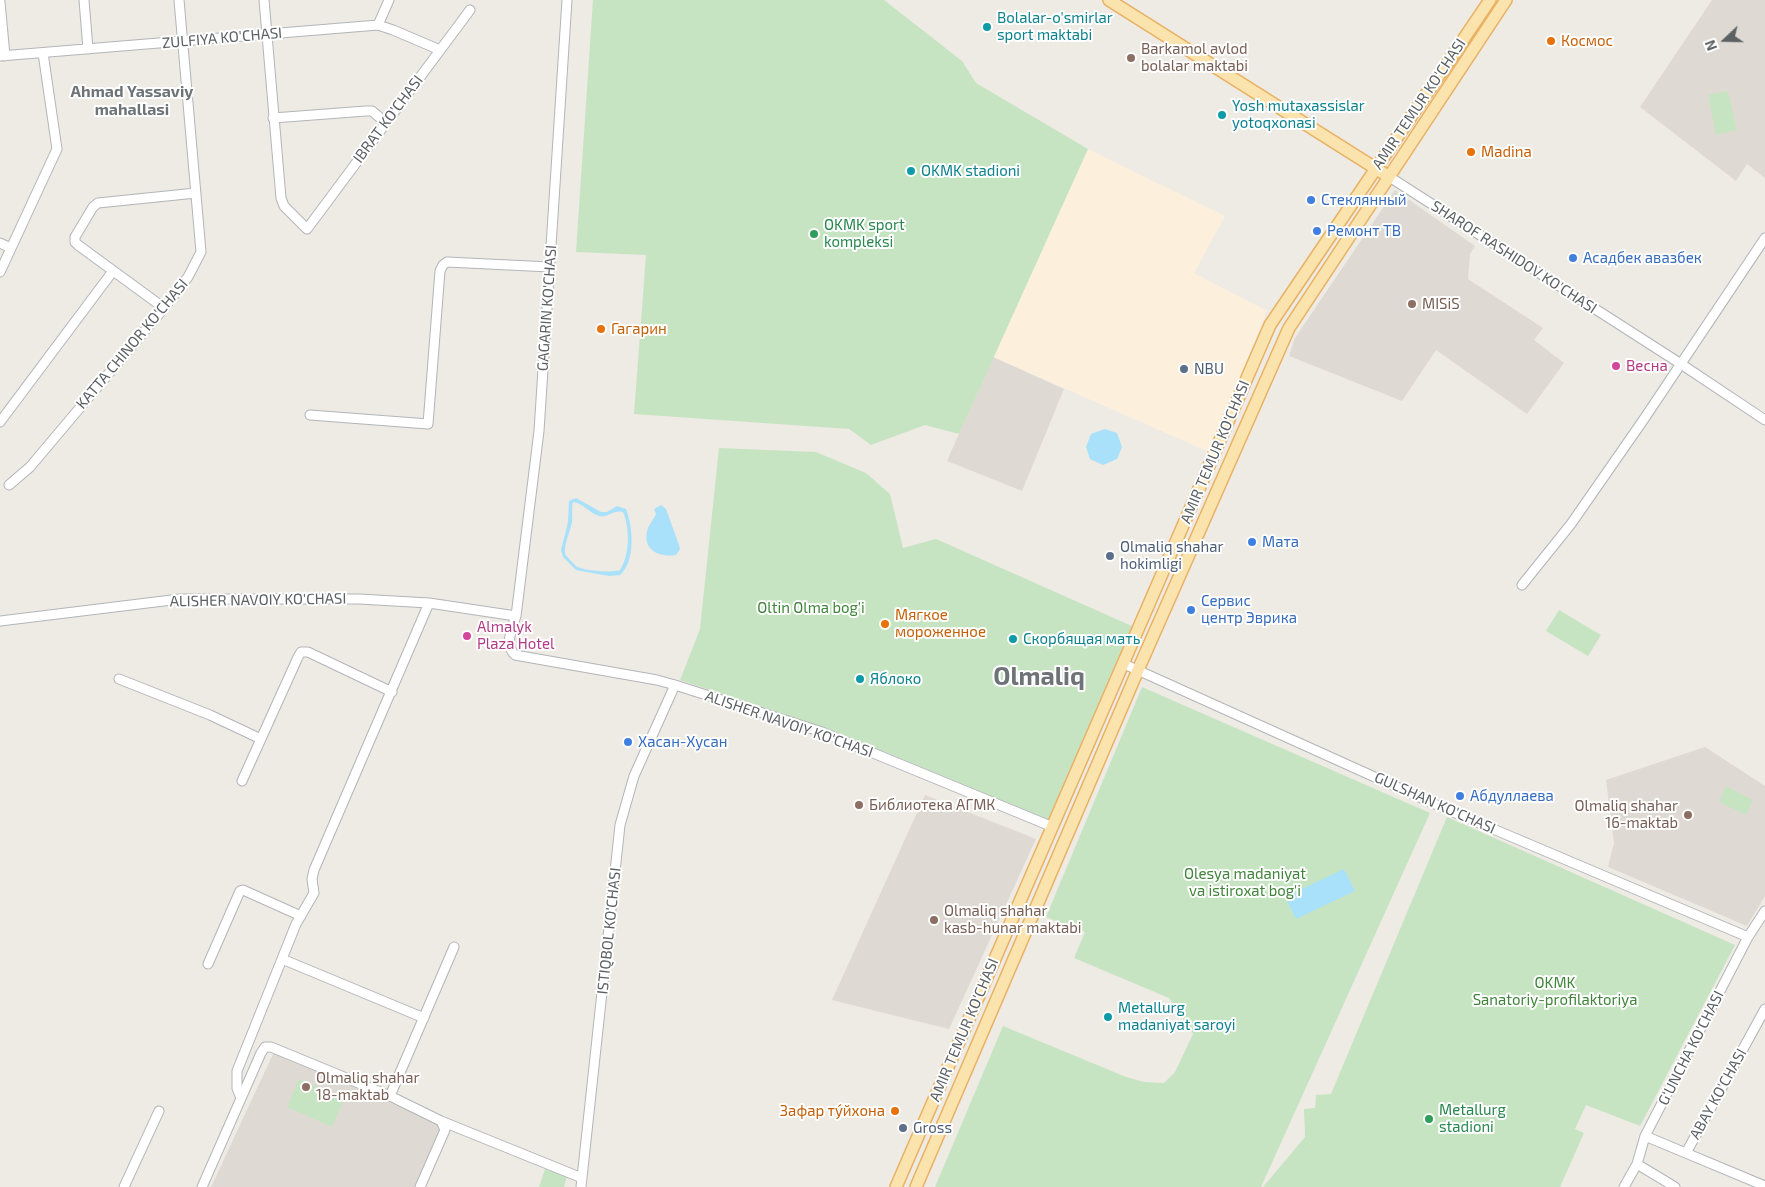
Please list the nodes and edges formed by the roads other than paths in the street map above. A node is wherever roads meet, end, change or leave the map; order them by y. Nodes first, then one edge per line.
1 (84, 0) edge
2 (179, 0) edge
3 (264, 0) edge
4 (389, 0) edge
5 (567, 0) edge
6 (1109, 0) edge
7 (1490, 0) edge
8 (1506, 0) edge
9 (0, 2) edge
10 (470, 10) dead end
11 (378, 25) junction
12 (266, 34) junction
13 (182, 41) junction
14 (88, 49) junction
15 (440, 50) junction
16 (43, 53) junction
17 (3, 56) edge
18 (273, 118) junction
19 (385, 122) junction
20 (1376, 169) junction
21 (1388, 176) junction
22 (196, 193) junction
23 (1765, 238) edge
24 (0, 243) edge
25 (11, 248) junction
26 (550, 267) junction
27 (113, 271) junction
28 (0, 272) edge
29 (164, 308) junction
30 (1681, 364) junction
31 (310, 416) dead end
32 (1765, 420) edge
33 (0, 422) edge
34 (9, 485) dead end
35 (1522, 585) dead end
36 (428, 603) junction
37 (516, 616) junction
38 (0, 621) edge
39 (515, 655) joint
40 (1124, 664) junction
41 (1138, 670) junction
42 (118, 679) dead end
43 (675, 685) junction
44 (392, 692) junction
45 (261, 739) junction
46 (242, 781) dead end
47 (1053, 827) junction
48 (1019, 904) junction
49 (1034, 911) junction
50 (1765, 912) edge
51 (301, 916) junction
52 (1748, 937) junction
53 (454, 947) dead end
54 (282, 958) junction
55 (208, 964) dead end
56 (1765, 1009) edge
57 (424, 1018) junction
58 (958, 1047) junction
59 (975, 1050) junction
60 (390, 1096) junction
61 (241, 1098) junction
62 (158, 1111) dead end
63 (441, 1121) junction
64 (1645, 1136) junction
65 (1686, 1153) junction
66 (1637, 1164) junction
67 (582, 1183) edge
68 (1765, 1186) edge
69 (124, 1187) edge
70 (202, 1187) edge
71 (420, 1187) edge
72 (896, 1187) edge
73 (916, 1187) edge
74 (1624, 1187) edge
75 (1675, 1187) edge

1 - 14 street
2 - 13 street, KATTA CHINOR KO'CHASI
3 - 12 street
4 - 11 street
5 - 26 street, GAGARIN KO'CHASI
6 - 20 main road, SHAROF RASHIDOV KO'CHASI
7 - 20 main road, AMIR TEMUR KO'CHASI
8 - 21 main road, AMIR TEMUR KO'CHASI
9 - 17 street
10 - 15 street, IBRAT KO'CHASI
11 - 12 street, ZULFIYA KO'CHASI
11 - 15 street, ZULFIYA KO'CHASI
12 - 13 street, ZULFIYA KO'CHASI
12 - 18 street
13 - 14 street, ZULFIYA KO'CHASI
13 - 22 street, KATTA CHINOR KO'CHASI
14 - 16 street, ZULFIYA KO'CHASI
15 - 19 street, IBRAT KO'CHASI
16 - 17 street, ZULFIYA KO'CHASI
16 - 25 street
18 - 19 street
18 - 19 street, IBRAT KO'CHASI
20 - 21 main road, SHAROF RASHIDOV KO'CHASI
20 - 40 main road, AMIR TEMUR KO'CHASI
21 - 30 street, SHAROF RASHIDOV KO'CHASI
21 - 41 main road, AMIR TEMUR KO'CHASI
22 - 27 street
22 - 29 street, KATTA CHINOR KO'CHASI
23 - 30 street
24 - 25 street
25 - 28 street
26 - 31 street
26 - 37 street, GAGARIN KO'CHASI
27 - 29 street
27 - 33 street
29 - 34 street, KATTA CHINOR KO'CHASI
30 - 32 street, SHAROF RASHIDOV KO'CHASI
30 - 35 street
36 - 37 street, ALISHER NAVOIY KO'CHASI
36 - 38 street, ALISHER NAVOIY KO'CHASI
36 - 44 street
37 - 39 street, GAGARIN KO'CHASI
39 - 43 street, ALISHER NAVOIY KO'CHASI
40 - 41 street, GULSHAN KO'CHASI
40 - 47 main road, AMIR TEMUR KO'CHASI
41 - 49 main road, AMIR TEMUR KO'CHASI
41 - 52 street, GULSHAN KO'CHASI
42 - 45 street
43 - 47 street, ALISHER NAVOIY KO'CHASI
43 - 67 street, ISTIQBOL KO'CHASI
44 - 45 street
44 - 51 street
45 - 46 street
47 - 48 main road, AMIR TEMUR KO'CHASI
48 - 49 main road
48 - 58 main road, AMIR TEMUR KO'CHASI
49 - 59 main road, AMIR TEMUR KO'CHASI
50 - 52 street, G‘UNCHA KO'CHASI
51 - 54 street
51 - 55 street
52 - 64 street, G‘UNCHA KO'CHASI
53 - 57 street
54 - 57 street
54 - 61 street
56 - 65 street, ABAY KO'CHASI
57 - 60 street
58 - 59 main road
58 - 72 main road, AMIR TEMUR KO'CHASI
59 - 73 main road, AMIR TEMUR KO'CHASI
60 - 61 street
60 - 63 street
61 - 70 street
62 - 69 street
63 - 67 street
63 - 71 street
64 - 65 street
64 - 66 street, G‘UNCHA KO'CHASI
65 - 68 street
66 - 74 street, G‘UNCHA KO'CHASI
66 - 75 street

